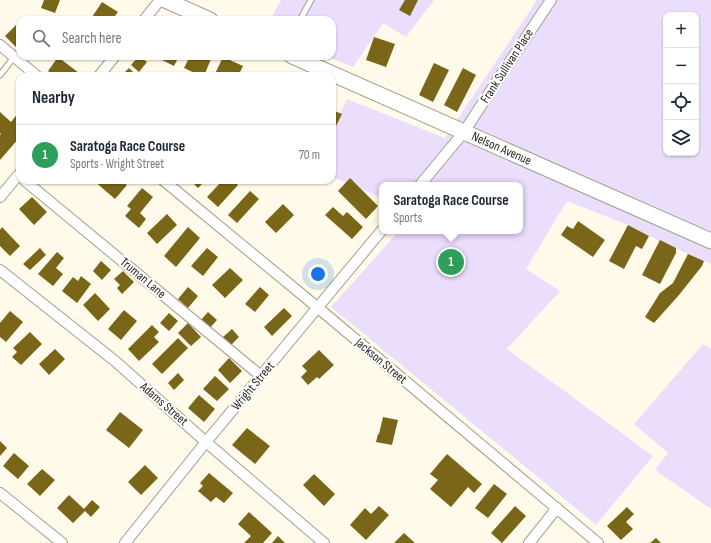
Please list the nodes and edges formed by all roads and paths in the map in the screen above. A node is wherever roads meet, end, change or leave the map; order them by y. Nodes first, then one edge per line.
1 (160, 0) edge
2 (165, 0) edge
3 (311, 0) edge
4 (551, 0) edge
5 (147, 16) edge
6 (201, 16) edge
7 (302, 16) edge
8 (0, 46) edge
9 (14, 57) joint
10 (18, 60) edge
11 (112, 60) edge
12 (301, 60) edge
13 (32, 72) edge
14 (102, 72) edge
15 (328, 72) edge
16 (0, 75) edge
17 (336, 75) edge
18 (464, 132) junction
19 (16, 180) edge
20 (422, 182) edge
21 (30, 184) edge
22 (168, 184) edge
23 (0, 198) edge
24 (379, 234) edge
25 (711, 241) edge
26 (0, 270) edge
27 (318, 307) junction
28 (261, 376) junction
29 (206, 442) junction
30 (0, 493) edge
31 (557, 508) junction
32 (62, 543) edge
33 (125, 543) edge
34 (324, 543) edge
35 (529, 543) edge
36 (598, 543) edge

1 - 5 street
2 - 6 street
3 - 7 lane
4 - 18 street, Frank Sullivan Place
8 - 9 street
9 - 16 lane
10 - 13 street
11 - 14 street
12 - 15 street, Nelson Avenue
17 - 18 street, Nelson Avenue
18 - 20 street
18 - 25 street, Nelson Avenue
19 - 23 street
21 - 28 street, Truman Lane
22 - 27 street, Jackson Street
24 - 27 street, Wright Street
26 - 29 street, Adams Street
27 - 28 street, Wright Street
27 - 31 street, Jackson Street
28 - 29 street, Wright Street
29 - 33 street, Wright Street
29 - 34 street, Adams Street
30 - 32 street
31 - 35 street
31 - 36 street, Jackson Street

